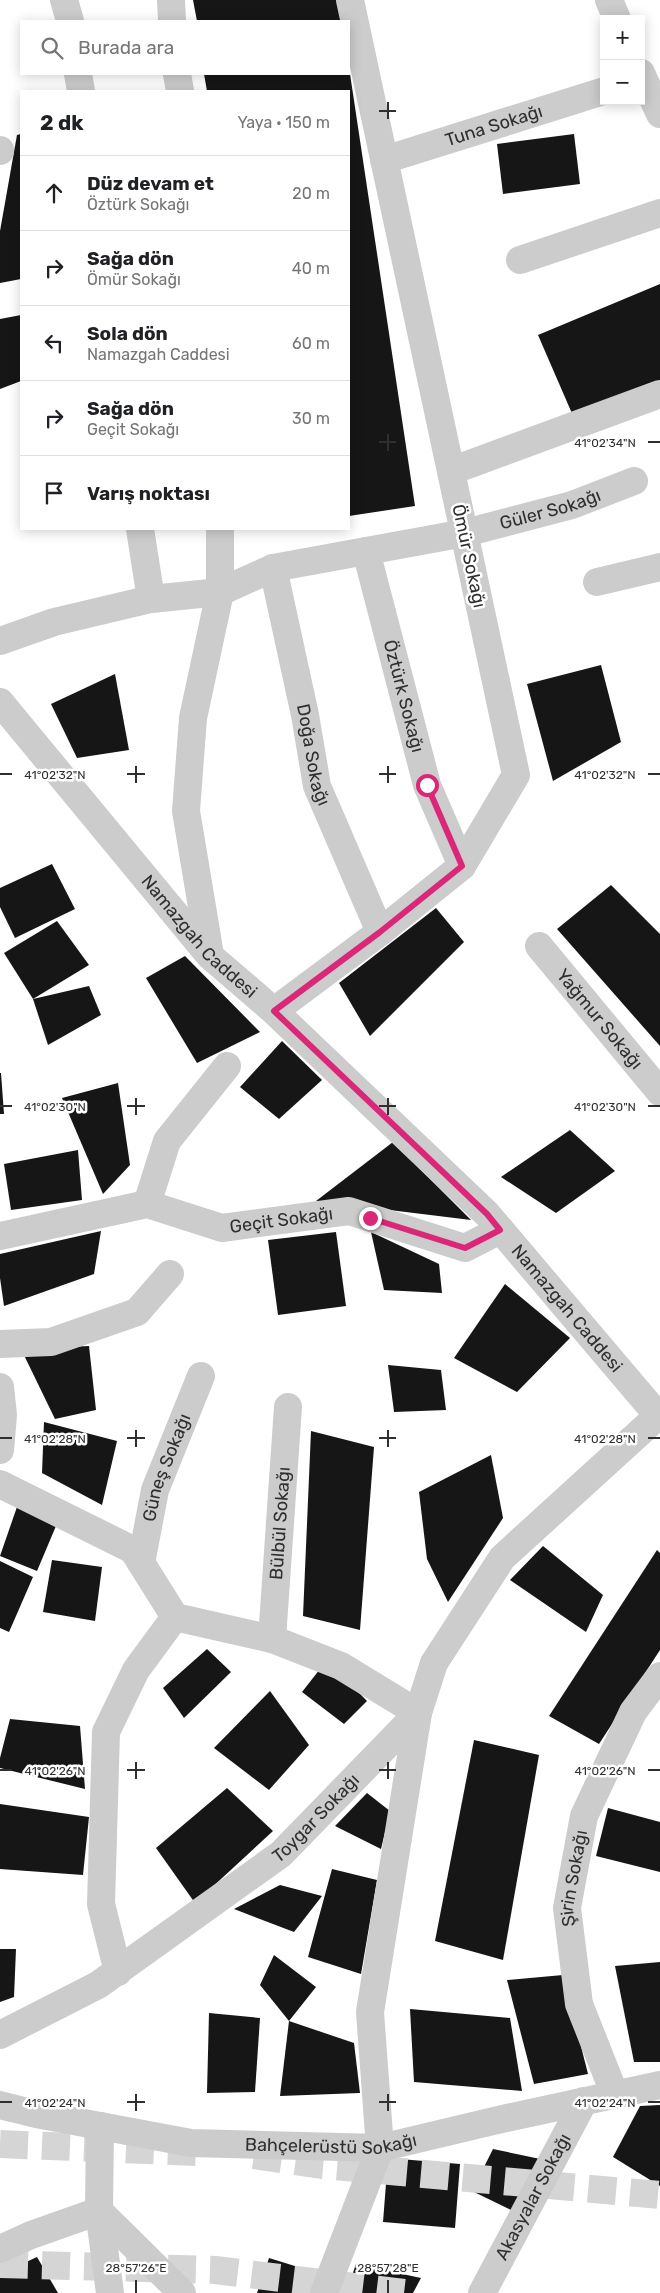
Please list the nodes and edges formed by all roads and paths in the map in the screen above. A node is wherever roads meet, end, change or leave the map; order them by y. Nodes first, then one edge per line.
1 (64, 0) edge
2 (170, 0) edge
3 (350, 0) edge
4 (609, 0) edge
5 (615, 15) edge
6 (70, 20) edge
7 (172, 20) edge
8 (78, 75) edge
9 (177, 75) edge
10 (645, 83) edge
11 (81, 90) edge
12 (180, 90) edge
13 (600, 93) edge
14 (660, 114) edge
15 (384, 160) junction
16 (660, 213) edge
17 (520, 260) dead end
18 (660, 394) edge
19 (451, 471) junction
20 (634, 481) dead end
21 (140, 530) edge
22 (220, 530) edge
23 (464, 533) junction
24 (366, 551) junction
25 (660, 567) edge
26 (273, 568) junction
27 (597, 582) dead end
28 (220, 592) junction
29 (151, 599) junction
30 (0, 641) edge
31 (0, 702) edge
32 (462, 866) junction
33 (380, 932) junction
34 (539, 946) dead end
35 (210, 956) junction
36 (274, 1011) junction
37 (228, 1066) dead end
38 (660, 1092) edge
39 (147, 1204) junction
40 (500, 1230) junction
41 (0, 1236) edge
42 (170, 1274) dead end
43 (0, 1344) edge
44 (201, 1376) dead end
45 (0, 1387) edge
46 (288, 1407) dead end
47 (660, 1416) edge
48 (0, 1450) edge
49 (0, 1484) edge
50 (141, 1563) junction
51 (175, 1617) junction
52 (272, 1639) junction
53 (660, 1676) edge
54 (418, 1713) junction
55 (118, 1972) junction
56 (0, 2035) edge
57 (660, 2085) edge
58 (615, 2095) junction
59 (584, 2101) junction
60 (0, 2104) edge
61 (100, 2126) junction
62 (380, 2148) junction
63 (99, 2210) junction
64 (0, 2249) edge
65 (110, 2293) edge
66 (182, 2293) edge
67 (324, 2293) edge
68 (482, 2293) edge

1 - 6 street
2 - 7 street
3 - 15 street, Ömür Sokağı
4 - 5 street
8 - 11 street
9 - 12 street
10 - 14 street
13 - 15 street, Tuna Sokağı
15 - 19 street, Ömür Sokağı
16 - 17 street
18 - 19 street
19 - 23 street, Ömür Sokağı
20 - 23 street, Güler Sokağı
21 - 29 street
22 - 28 street
23 - 24 street, Güler Sokağı
23 - 32 street, Ömür Sokağı
24 - 26 street, Güler Sokağı
24 - 32 street, Öztürk Sokağı
25 - 27 street
26 - 28 street, Güler Sokağı
26 - 33 street, Doğa Sokağı
28 - 29 street, Güler Sokağı
28 - 35 street
29 - 30 street, Güler Sokağı
31 - 35 street, Namazgah Caddesi
32 - 33 street, Ömür Sokağı
33 - 36 street, Ömür Sokağı
34 - 38 street, Yağmur Sokağı
35 - 36 street, Namazgah Caddesi
36 - 40 street, Namazgah Caddesi
37 - 39 street
39 - 40 street, Geçit Sokağı
39 - 41 street
40 - 47 street, Namazgah Caddesi
42 - 43 street
44 - 50 street, Güneş Sokağı
45 - 48 street
46 - 52 street, Bülbül Sokağı
47 - 54 street, Toygar Sokağı
49 - 50 street
50 - 51 street
51 - 52 street
51 - 55 street
52 - 54 street
53 - 58 street, Şirin Sokağı
54 - 55 street, Toygar Sokağı
54 - 62 street
55 - 56 street, Toygar Sokağı
57 - 58 street, Bahçelerüstü Sokağı
58 - 59 street, Bahçelerüstü Sokağı
59 - 62 street, Bahçelerüstü Sokağı
59 - 68 street, Akasyalar Sokağı
60 - 61 street, Bahçelerüstü Sokağı
61 - 62 street, Bahçelerüstü Sokağı
61 - 63 street
62 - 67 street
63 - 64 street
63 - 65 street
63 - 66 street

